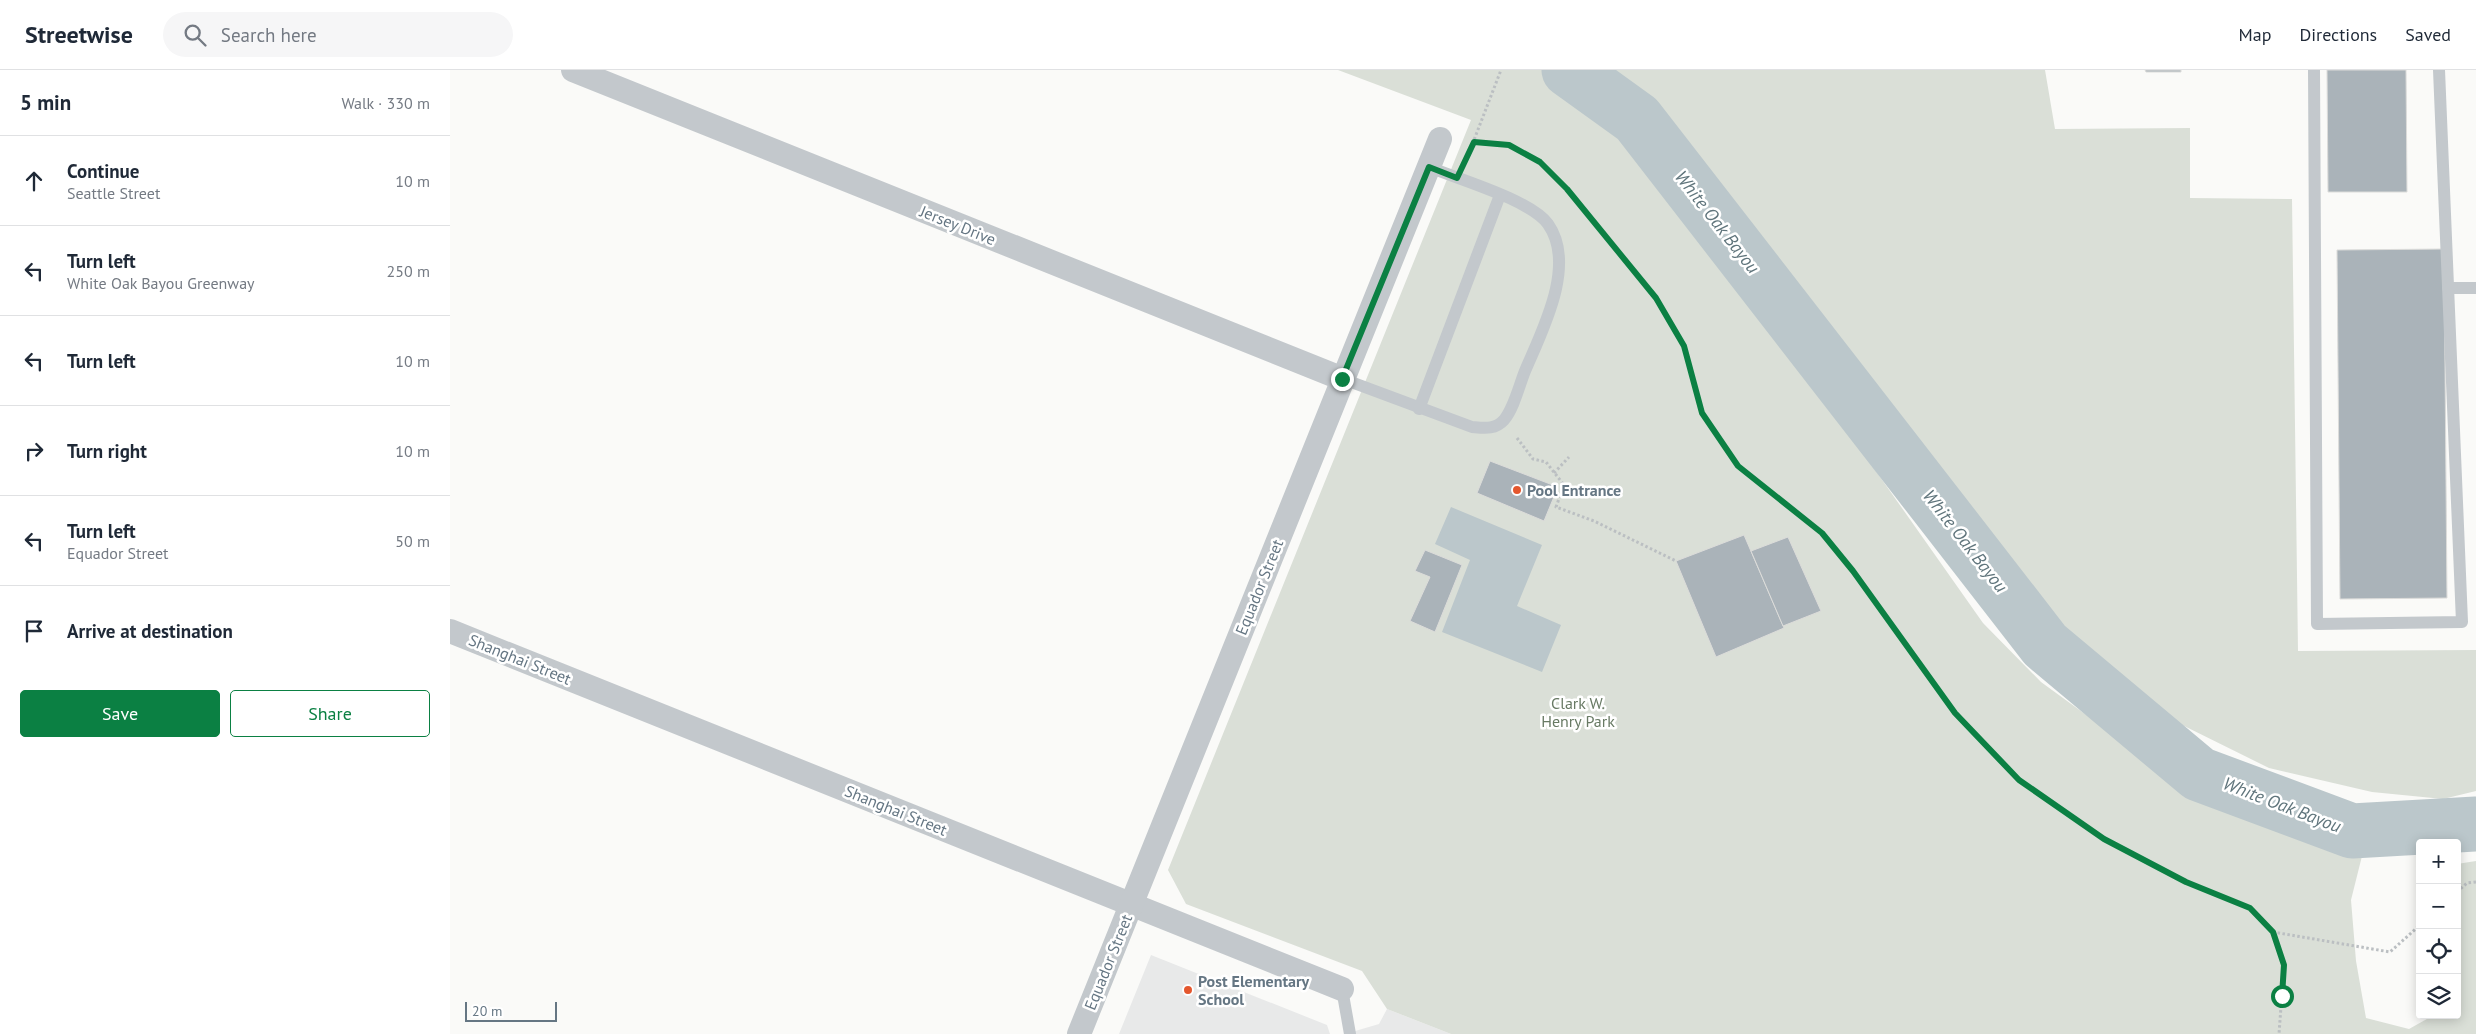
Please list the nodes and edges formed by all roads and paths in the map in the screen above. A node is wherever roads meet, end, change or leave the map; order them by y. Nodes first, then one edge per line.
1 (573, 70) edge
2 (1501, 70) edge
3 (2314, 70) edge
4 (2439, 70) edge
5 (1440, 140) dead end
6 (1474, 142) junction
7 (1429, 167) junction
8 (1457, 178) junction
9 (1500, 195) junction
10 (2448, 288) junction
11 (2476, 288) edge
12 (1342, 379) junction
13 (1419, 408) junction
14 (1504, 420) junction
15 (1569, 457) dead end
16 (1554, 473) junction
17 (1676, 561) dead end
18 (450, 631) edge
19 (2476, 882) edge
20 (2461, 888) edge
21 (1131, 904) junction
22 (2416, 929) edge
23 (2273, 932) junction
24 (1342, 989) joint
25 (1079, 1034) edge
26 (1350, 1034) edge
27 (2279, 1034) edge

1 - 12 street, Jersey Drive
2 - 6 path
3 - 10 lane
4 - 10 lane
5 - 7 street, Equador Street
6 - 8 path
6 - 23 path
7 - 8 lane
7 - 12 street, Equador Street
8 - 9 lane
9 - 13 lane
9 - 14 lane
10 - 11 lane
12 - 13 lane
12 - 21 street, Equador Street
13 - 14 lane
14 - 16 path
15 - 16 path
16 - 17 path
18 - 21 street, Shanghai Street
19 - 20 path
21 - 24 street, Shanghai Street
21 - 25 street, Equador Street
22 - 23 path
23 - 27 path
24 - 26 lane

